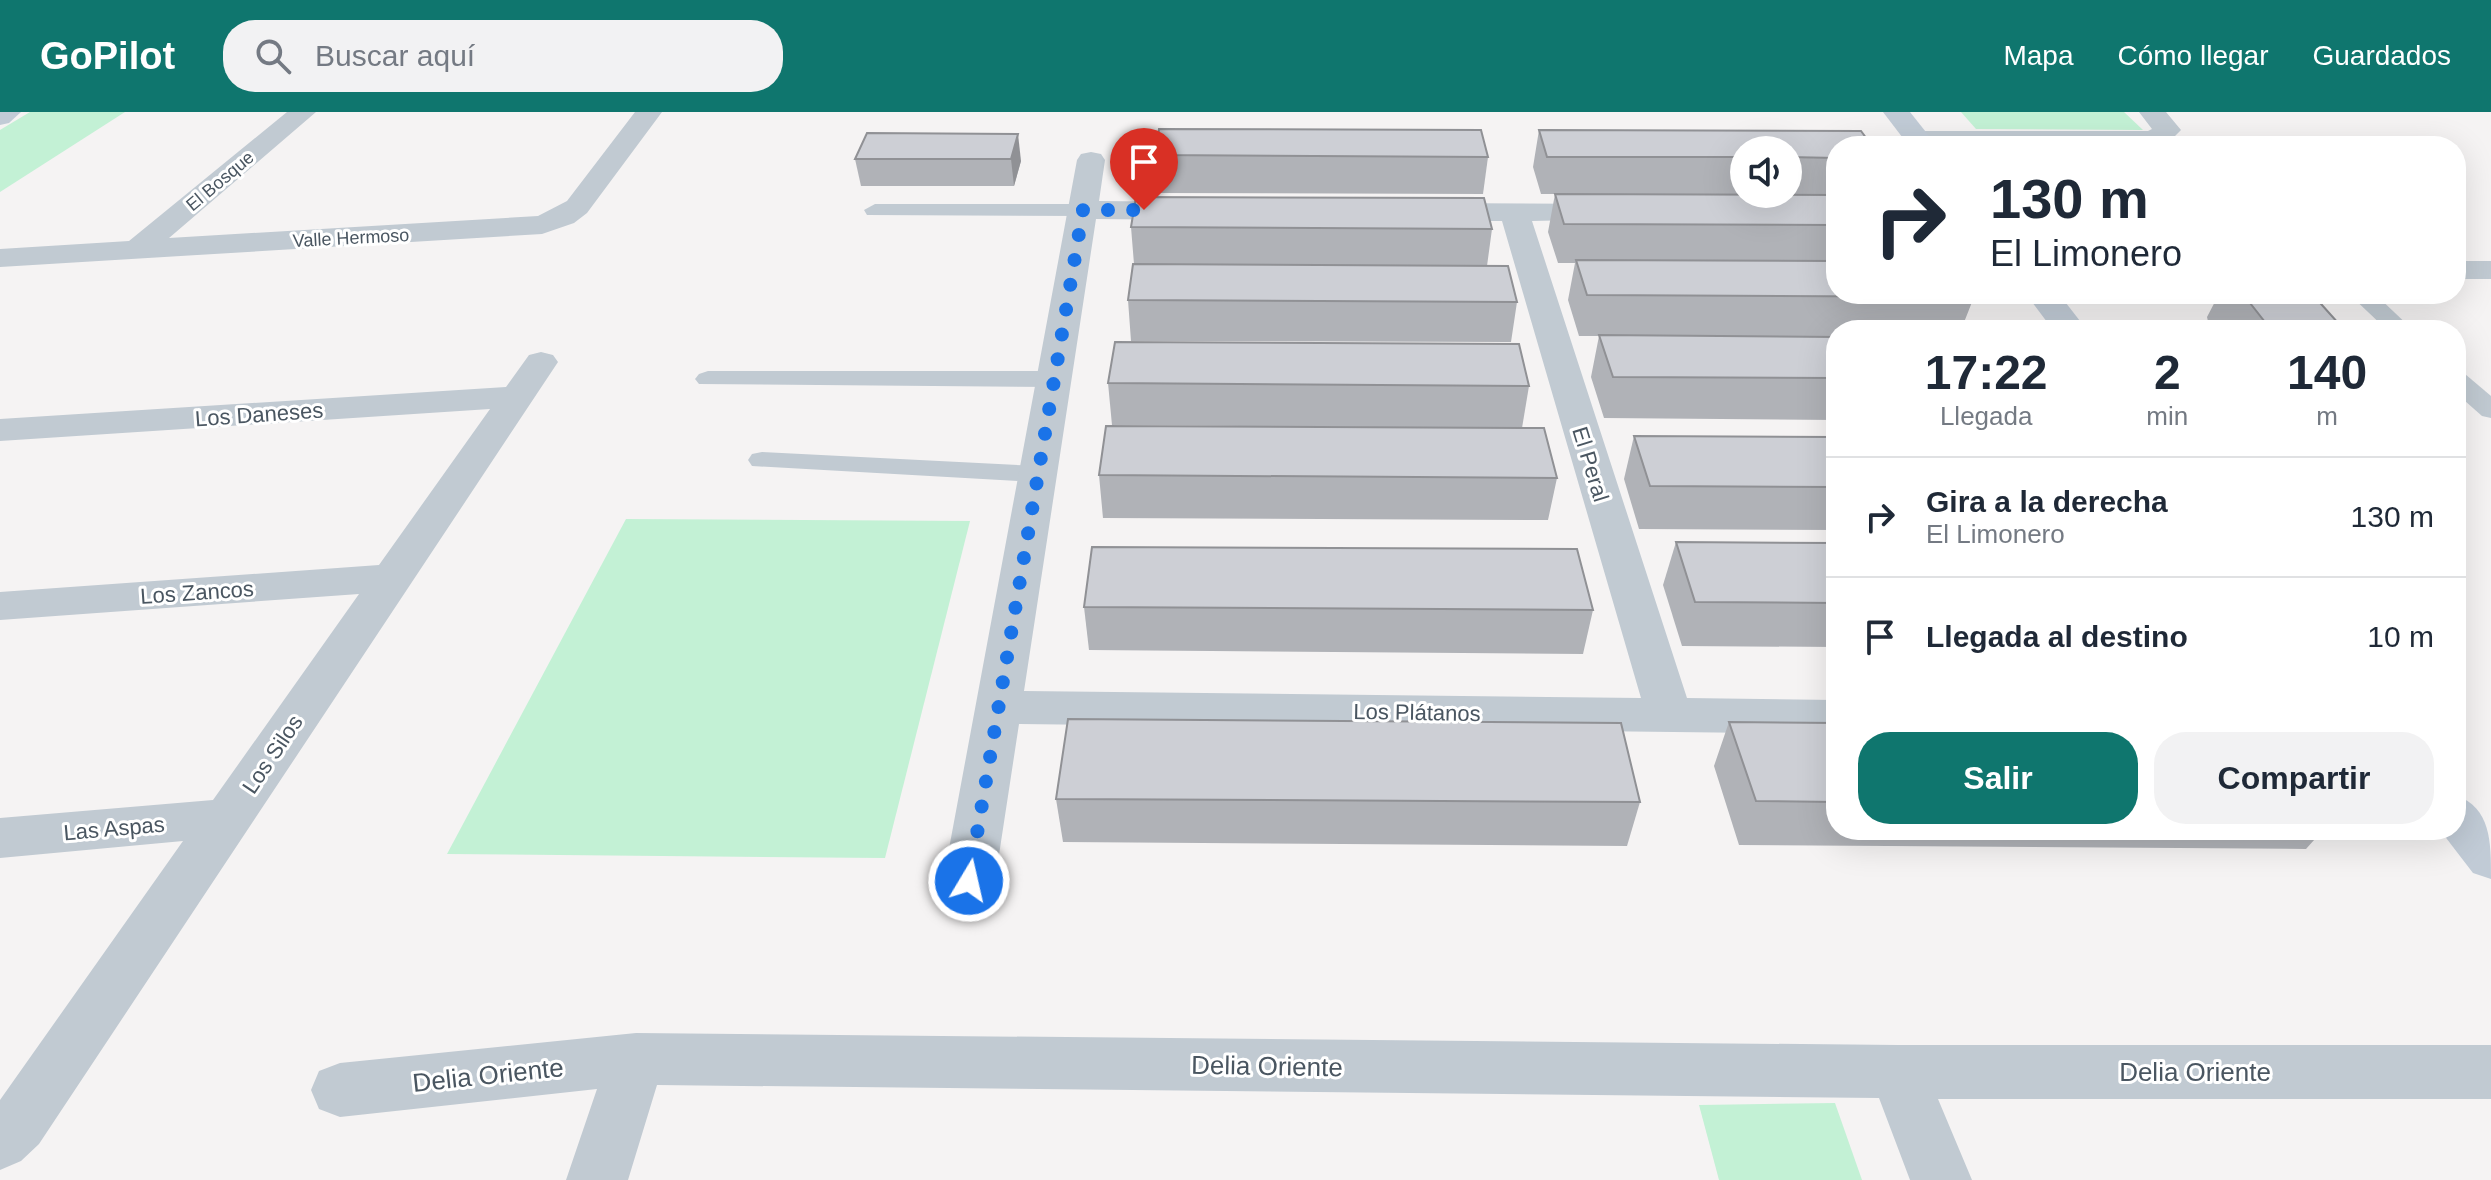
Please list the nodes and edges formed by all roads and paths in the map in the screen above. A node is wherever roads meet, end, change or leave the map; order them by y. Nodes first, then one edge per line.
1 (8, 112) edge
2 (303, 112) edge
3 (649, 112) edge
4 (1896, 112) edge
5 (2152, 112) edge
6 (0, 117) edge
7 (1915, 136) edge
8 (2160, 136) edge
9 (1091, 160) dead end
10 (875, 210) dead end
11 (1083, 210) junction
12 (1227, 211) edge
13 (1402, 212) edge
14 (1514, 213) junction
15 (1637, 214) edge
16 (137, 250) junction
17 (0, 258) edge
18 (2466, 270) edge
19 (2491, 270) edge
20 (2050, 304) edge
21 (2372, 304) edge
22 (2062, 320) edge
23 (2390, 320) edge
24 (708, 379) dead end
25 (1054, 379) junction
26 (529, 380) joint
27 (2466, 388) edge
28 (2491, 410) edge
29 (0, 430) edge
30 (762, 460) dead end
31 (1038, 474) junction
32 (393, 578) junction
33 (0, 606) edge
34 (998, 707) junction
35 (1669, 715) junction
36 (1826, 717) edge
37 (228, 818) junction
38 (2466, 827) edge
39 (0, 838) edge
40 (2491, 858) edge
41 (969, 881) dead end
42 (636, 1059) junction
43 (1898, 1072) junction
44 (2491, 1072) edge
45 (340, 1090) dead end
46 (0, 1141) edge
47 (597, 1180) edge
48 (1941, 1180) edge

1 - 6 main road
2 - 16 street, El Bosque
3 - 16 street, Valle Hermoso
4 - 7 main road
5 - 8 street
9 - 11 street
10 - 11 lane
11 - 12 street
11 - 25 street
13 - 14 street
14 - 15 street
14 - 35 street, El Peral
16 - 17 street, Valle Hermoso
18 - 19 street
20 - 22 main road
21 - 23 lane
24 - 25 lane
25 - 31 street
26 - 29 street, Los Daneses
26 - 32 street, Los Silos
27 - 28 lane
30 - 31 lane
31 - 34 street
32 - 33 street, Los Zancos
32 - 37 street, Los Silos
34 - 35 street, Los Plátanos
34 - 41 street
35 - 36 street, Los Plátanos
37 - 39 street, Las Aspas
37 - 46 street, Los Silos
38 - 40 main road
42 - 43 street, Delia Oriente
42 - 45 street, Delia Oriente
42 - 47 street
43 - 44 street, Delia Oriente
43 - 48 street

